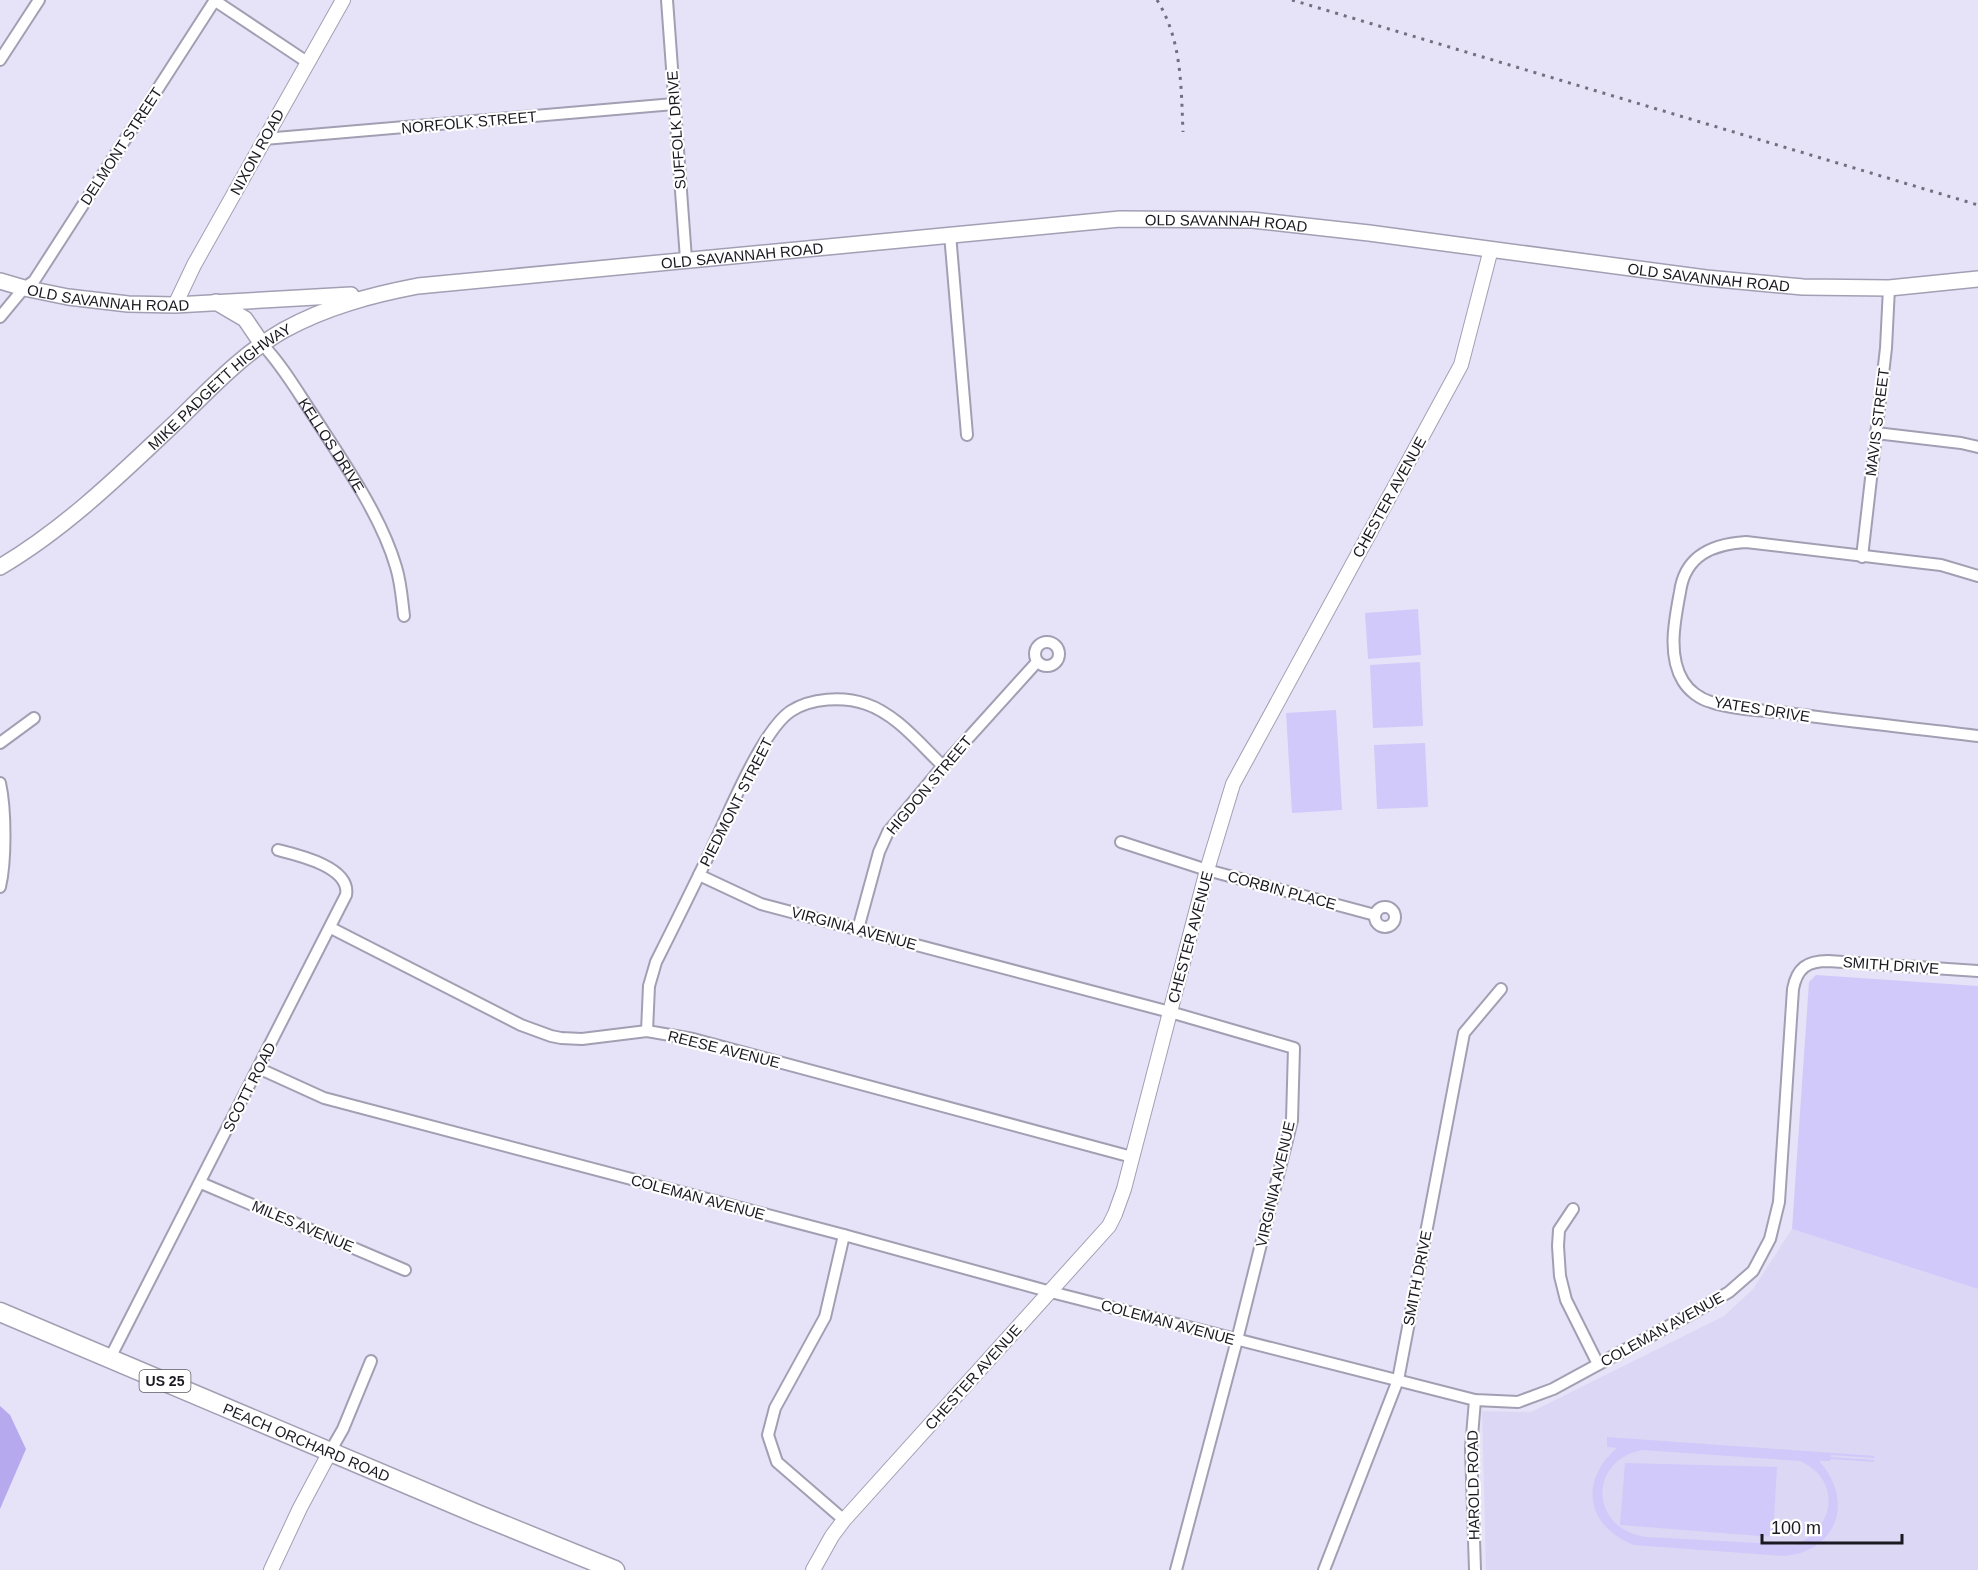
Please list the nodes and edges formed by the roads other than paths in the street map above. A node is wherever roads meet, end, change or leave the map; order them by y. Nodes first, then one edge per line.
1 (39, 0) edge
2 (215, 0) edge
3 (343, 0) edge
4 (667, 0) edge
5 (0, 60) edge
6 (308, 62) junction
7 (674, 104) junction
8 (264, 139) junction
9 (950, 234) junction
10 (1491, 249) junction
11 (686, 259) junction
12 (1978, 279) edge
13 (475, 280) joint
14 (0, 281) edge
15 (24, 288) junction
16 (1888, 288) junction
17 (383, 292) junction
18 (216, 302) junction
19 (175, 305) junction
20 (0, 317) edge
21 (262, 344) junction
22 (1876, 434) junction
23 (967, 435) dead end
24 (1978, 447) edge
25 (1862, 556) junction
26 (0, 567) edge
27 (1978, 576) edge
28 (404, 616) dead end
29 (1037, 662) dead end
30 (34, 718) dead end
31 (1978, 736) edge
32 (0, 742) edge
33 (943, 766) junction
34 (0, 783) edge
35 (1121, 842) dead end
36 (278, 850) dead end
37 (1207, 870) junction
38 (699, 876) junction
39 (0, 887) edge
40 (1375, 915) dead end
41 (331, 928) junction
42 (858, 929) junction
43 (1805, 965) joint
44 (1978, 972) edge
45 (1501, 989) dead end
46 (1170, 1012) junction
47 (646, 1031) junction
48 (258, 1068) junction
49 (1132, 1156) junction
50 (201, 1183) junction
51 (1573, 1209) dead end
52 (844, 1235) junction
53 (405, 1270) dead end
54 (1051, 1292) junction
55 (0, 1311) edge
56 (1237, 1340) junction
57 (110, 1358) junction
58 (371, 1361) dead end
59 (1598, 1364) junction
60 (1398, 1380) junction
61 (1475, 1400) junction
62 (331, 1450) junction
63 (844, 1520) junction
64 (271, 1570) edge
65 (615, 1570) edge
66 (813, 1570) edge
67 (1176, 1570) edge
68 (1324, 1570) edge
69 (1475, 1570) edge

1 - 5 street
2 - 6 street
2 - 15 street, DELMONT STREET
3 - 6 street, NIXON ROAD
4 - 7 street, SUFFOLK DRIVE
6 - 8 street, NIXON ROAD
7 - 8 street, NORFOLK STREET
7 - 11 street, SUFFOLK DRIVE
8 - 19 street, NIXON ROAD
9 - 10 main road, OLD SAVANNAH ROAD
9 - 11 main road, OLD SAVANNAH ROAD
9 - 23 street
10 - 16 main road, OLD SAVANNAH ROAD
10 - 37 street, CHESTER AVENUE
11 - 13 main road, OLD SAVANNAH ROAD
12 - 16 main road, OLD SAVANNAH ROAD
13 - 17 main road, MIKE PADGETT HIGHWAY
14 - 15 main road, OLD SAVANNAH ROAD
15 - 19 main road, OLD SAVANNAH ROAD
15 - 20 street, DELMONT STREET
16 - 22 street, MAVIS STREET
17 - 18 main road, OLD SAVANNAH ROAD
17 - 21 main road, MIKE PADGETT HIGHWAY
18 - 19 main road, OLD SAVANNAH ROAD
18 - 21 main road, KELLOS DRIVE
21 - 26 main road, MIKE PADGETT HIGHWAY
21 - 28 street, KELLOS DRIVE
22 - 24 street
22 - 25 street, MAVIS STREET
25 - 27 street, YATES DRIVE
25 - 31 street, YATES DRIVE
29 - 33 street, HIGDON STREET
30 - 32 street
33 - 38 street, PIEDMONT STREET
33 - 42 street, HIGDON STREET
34 - 39 street
35 - 37 street, CORBIN PLACE
36 - 41 street, SCOTT ROAD
37 - 40 street, CORBIN PLACE
37 - 46 street, CHESTER AVENUE
38 - 42 street, VIRGINIA AVENUE
38 - 47 street, PIEDMONT STREET
41 - 47 street, REESE AVENUE
41 - 48 street, SCOTT ROAD
42 - 46 street, VIRGINIA AVENUE
43 - 44 street, SMITH DRIVE
43 - 59 street, COLEMAN AVENUE
45 - 60 street, SMITH DRIVE
46 - 49 street, CHESTER AVENUE
46 - 56 street, VIRGINIA AVENUE
47 - 49 street, REESE AVENUE
48 - 50 street, SCOTT ROAD
48 - 52 street, COLEMAN AVENUE
49 - 54 street, CHESTER AVENUE
50 - 53 street, MILES AVENUE
50 - 57 street, SCOTT ROAD
51 - 59 street
52 - 54 street, COLEMAN AVENUE
52 - 63 street
54 - 56 street, COLEMAN AVENUE
54 - 63 street, CHESTER AVENUE
55 - 57 main road, PEACH ORCHARD ROAD / US 25
56 - 60 street, COLEMAN AVENUE
56 - 67 street, VIRGINIA AVENUE
57 - 62 main road, PEACH ORCHARD ROAD / US 25
58 - 62 street
59 - 61 street, COLEMAN AVENUE
60 - 61 street, COLEMAN AVENUE
60 - 68 street, SMITH DRIVE
61 - 69 street, HAROLD ROAD
62 - 64 street
62 - 65 main road, PEACH ORCHARD ROAD / US 25
63 - 66 street, CHESTER AVENUE

